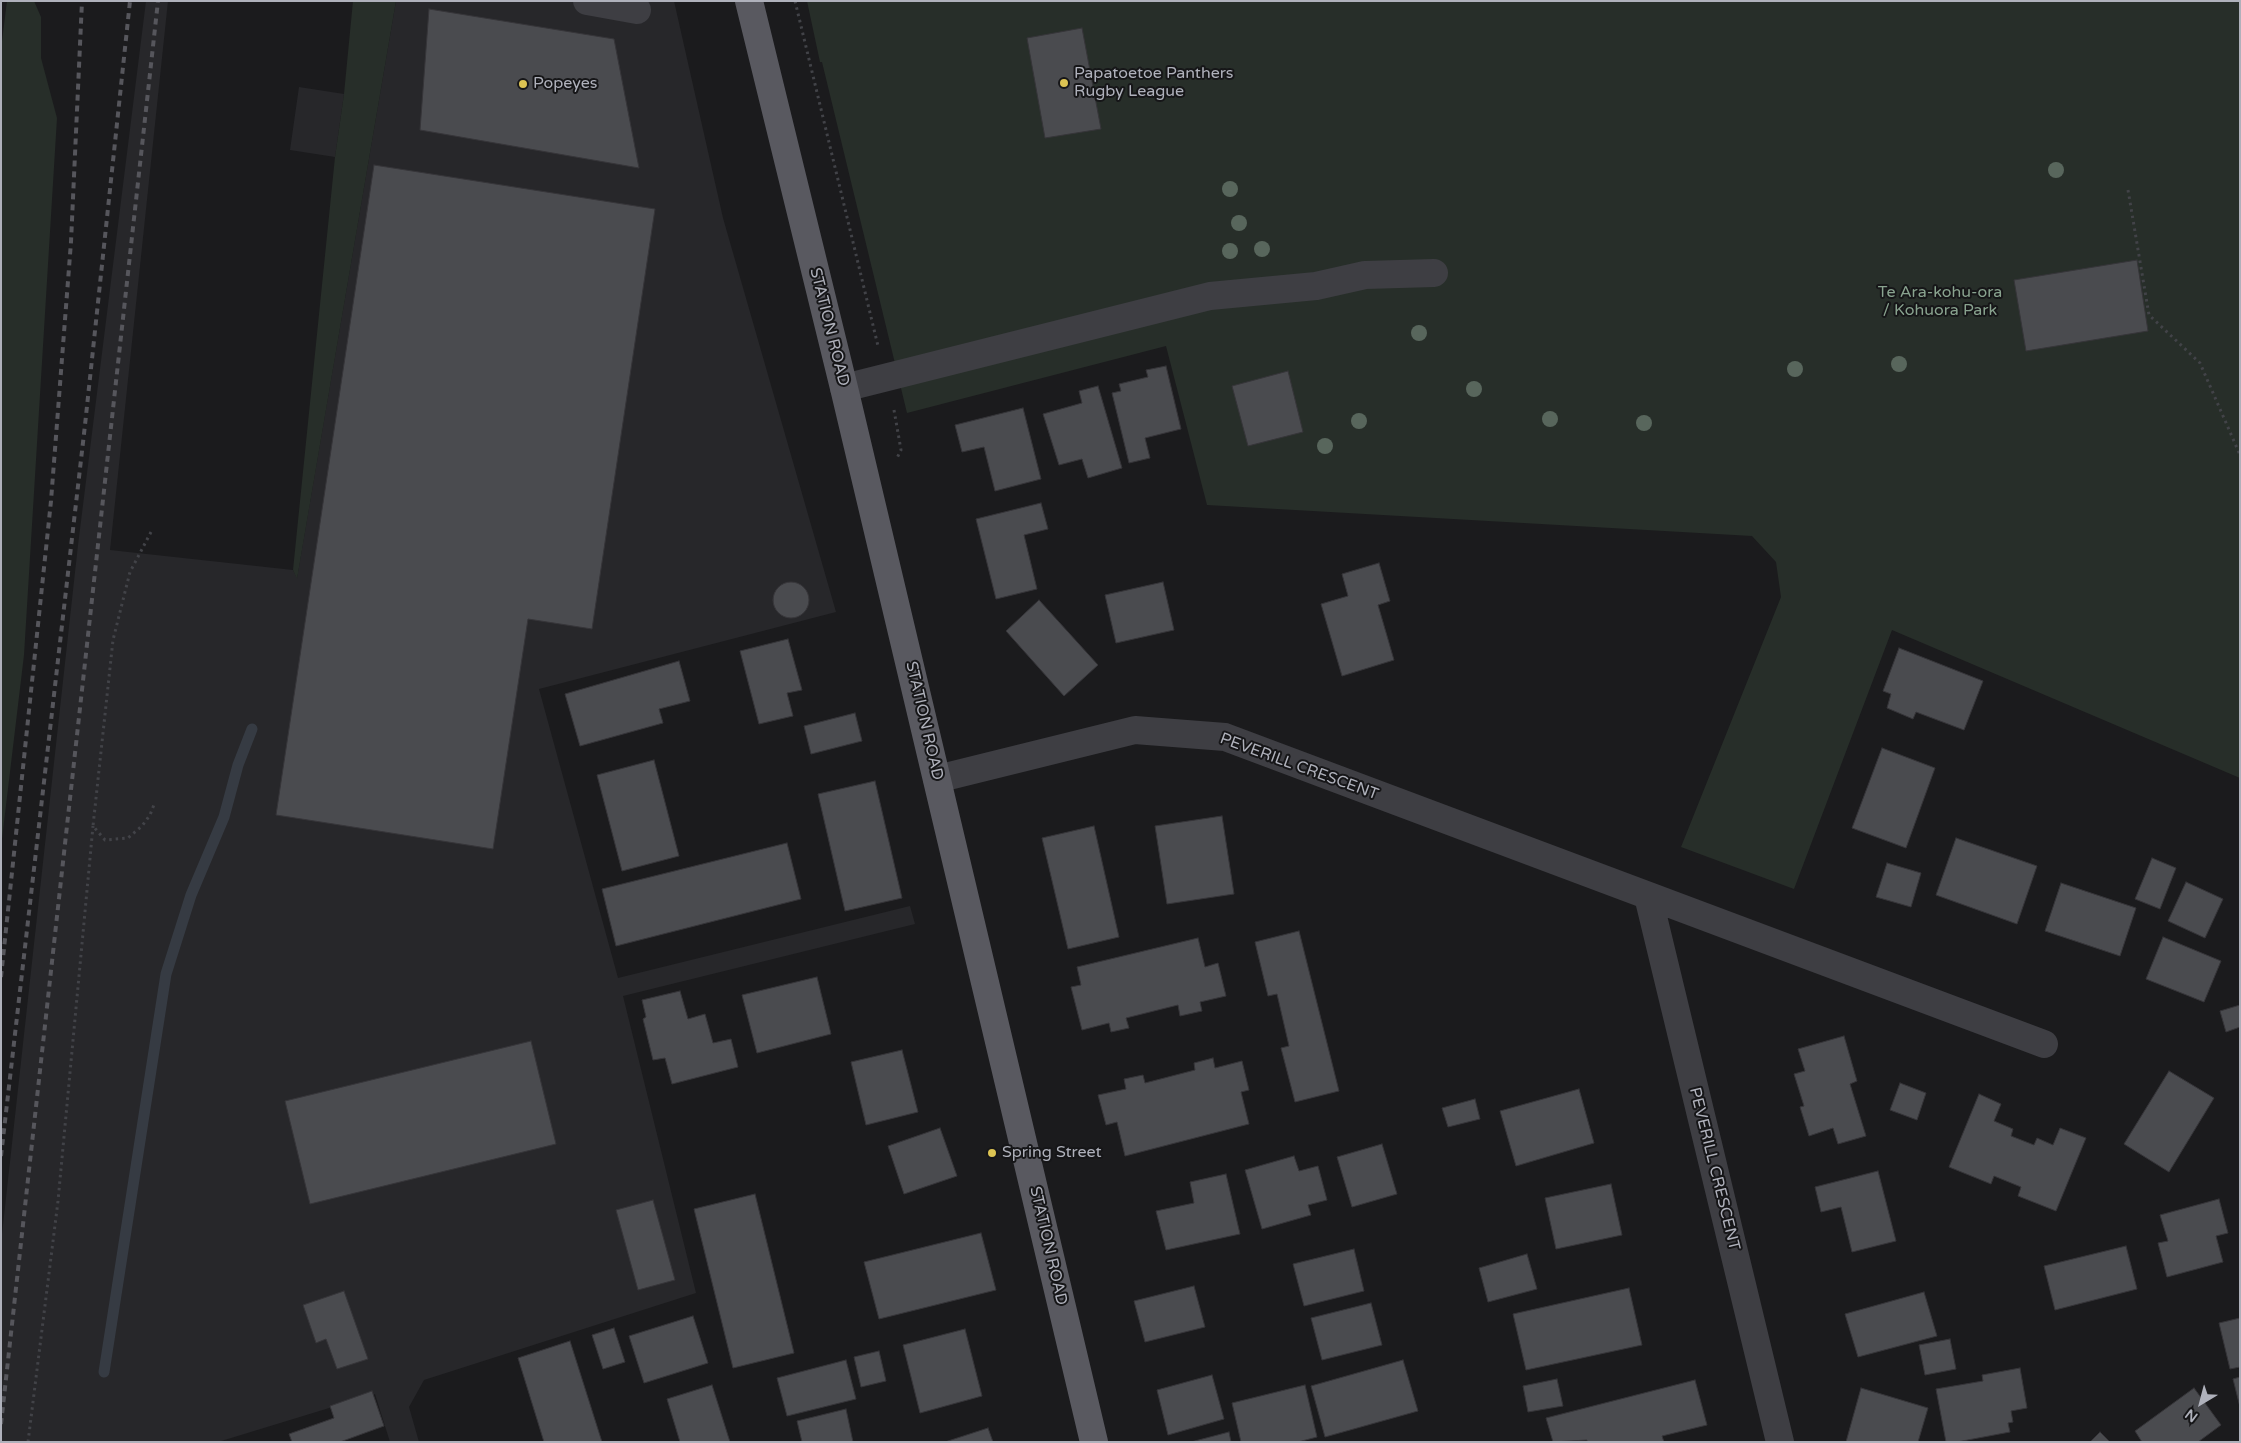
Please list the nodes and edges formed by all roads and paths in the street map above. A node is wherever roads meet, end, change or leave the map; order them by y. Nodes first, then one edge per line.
1 (587, 1) edge
2 (749, 1) edge
3 (795, 1) edge
4 (637, 10) dead end
5 (2128, 190) dead end
6 (1434, 272) dead end
7 (886, 378) junction
8 (844, 388) junction
9 (2240, 456) edge
10 (895, 462) dead end
11 (150, 532) dead end
12 (937, 779) junction
13 (155, 802) dead end
14 (93, 826) junction
15 (1648, 896) junction
16 (2044, 1044) dead end
17 (28, 1442) edge
18 (1094, 1442) edge
19 (1780, 1442) edge

1 - 4 street
2 - 8 main road, STATION ROAD
3 - 7 path
5 - 9 path
6 - 7 street
7 - 8 street
7 - 10 path
8 - 12 main road, STATION ROAD
11 - 14 path
12 - 15 street, PEVERILL CRESCENT
12 - 18 main road, STATION ROAD
13 - 14 path
14 - 17 path
15 - 16 street, PEVERILL CRESCENT
15 - 19 street, PEVERILL CRESCENT

